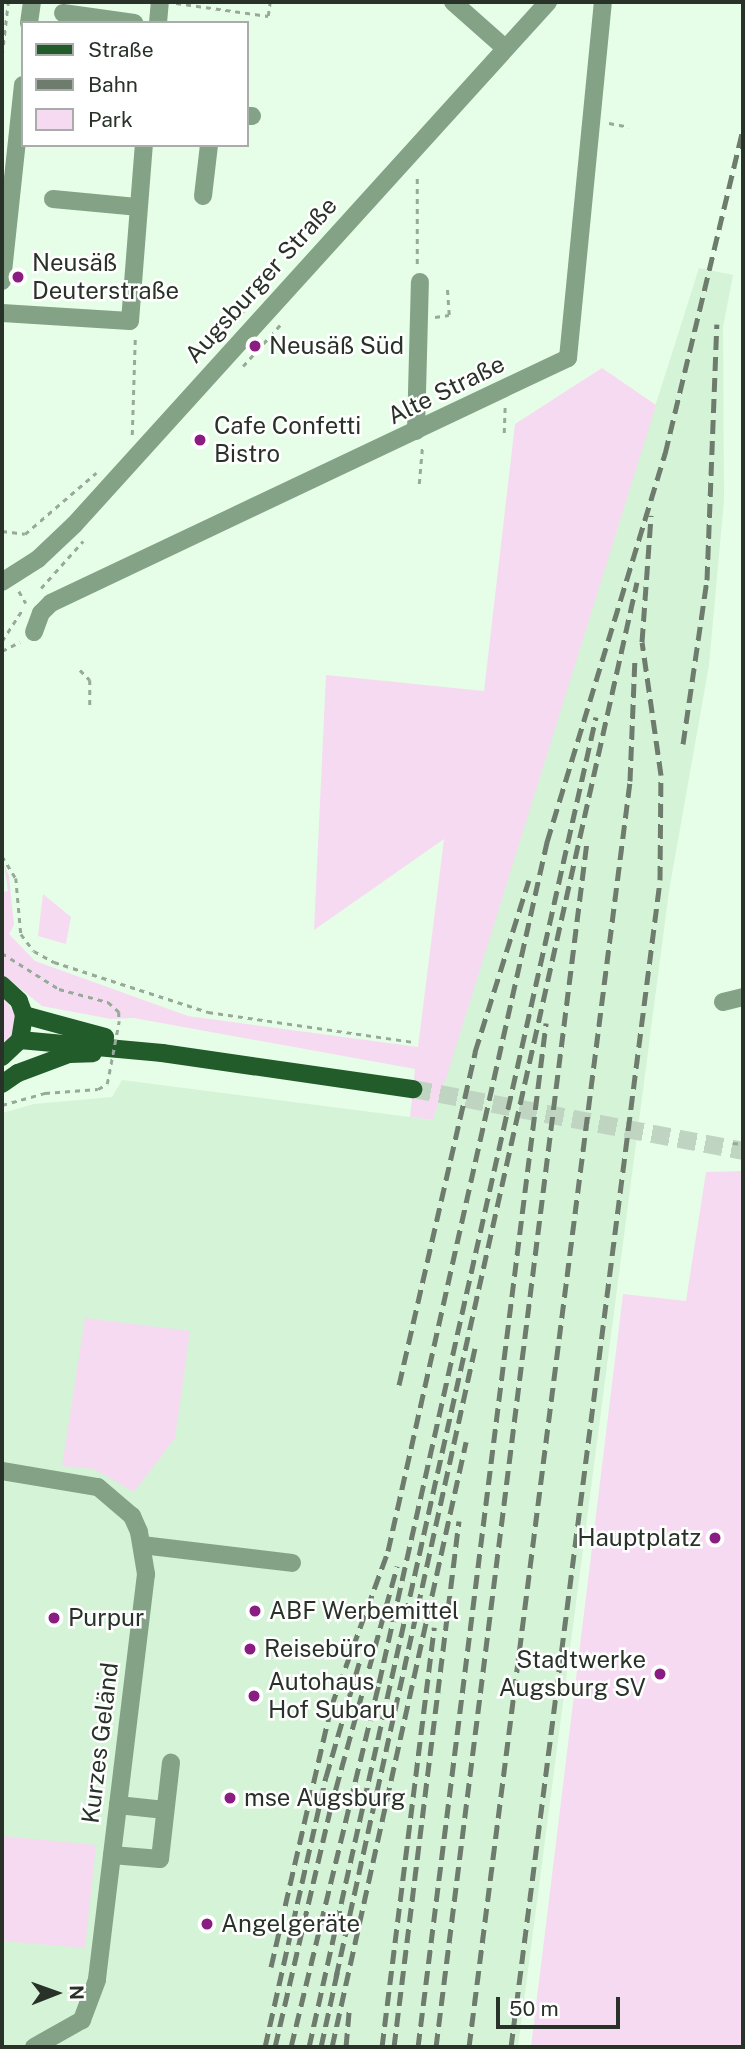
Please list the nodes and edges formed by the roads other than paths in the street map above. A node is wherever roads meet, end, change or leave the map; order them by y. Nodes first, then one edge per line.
1 (32, 2) edge
2 (160, 2) edge
3 (453, 2) edge
4 (548, 2) edge
5 (603, 2) edge
6 (62, 13) dead end
7 (29, 21) edge
8 (120, 21) edge
9 (158, 21) edge
10 (505, 48) junction
11 (21, 104) edge
12 (144, 147) edge
13 (209, 147) edge
14 (203, 197) dead end
15 (53, 200) dead end
16 (137, 207) junction
17 (2, 281) edge
18 (420, 282) road end
19 (2, 313) edge
20 (416, 431) junction
21 (6, 580) edge
22 (34, 632) road end
23 (2, 985) edge
24 (743, 997) edge
25 (723, 1002) dead end
26 (24, 1015) junction
27 (20, 1040) junction
28 (162, 1053) junction
29 (2, 1057) edge
30 (2, 1084) edge
31 (413, 1089) tunnel mouth
32 (2, 1471) edge
33 (142, 1545) junction
34 (292, 1563) dead end
35 (171, 1763) dead end
36 (118, 1805) junction
37 (165, 1810) junction
38 (112, 1855) junction
39 (34, 2047) edge

1 - 7 street
2 - 9 street
3 - 10 street
4 - 10 street, Augsburger Straße
5 - 20 street, Alte Straße
6 - 8 street
10 - 21 street, Augsburger Straße
11 - 17 street
12 - 16 street
13 - 14 street
15 - 16 street
16 - 19 street
18 - 20 street
20 - 22 street, Alte Straße
23 - 26 main road
24 - 25 street
26 - 27 main road
26 - 28 main road
27 - 28 main road
27 - 29 main road
28 - 30 main road
28 - 31 main road
32 - 33 street, Kurzes Geländ
33 - 34 street
33 - 36 street, Kurzes Geländ
35 - 37 street
36 - 37 street
36 - 38 street, Kurzes Geländ
37 - 38 street
38 - 39 street, Kurzes Geländ

